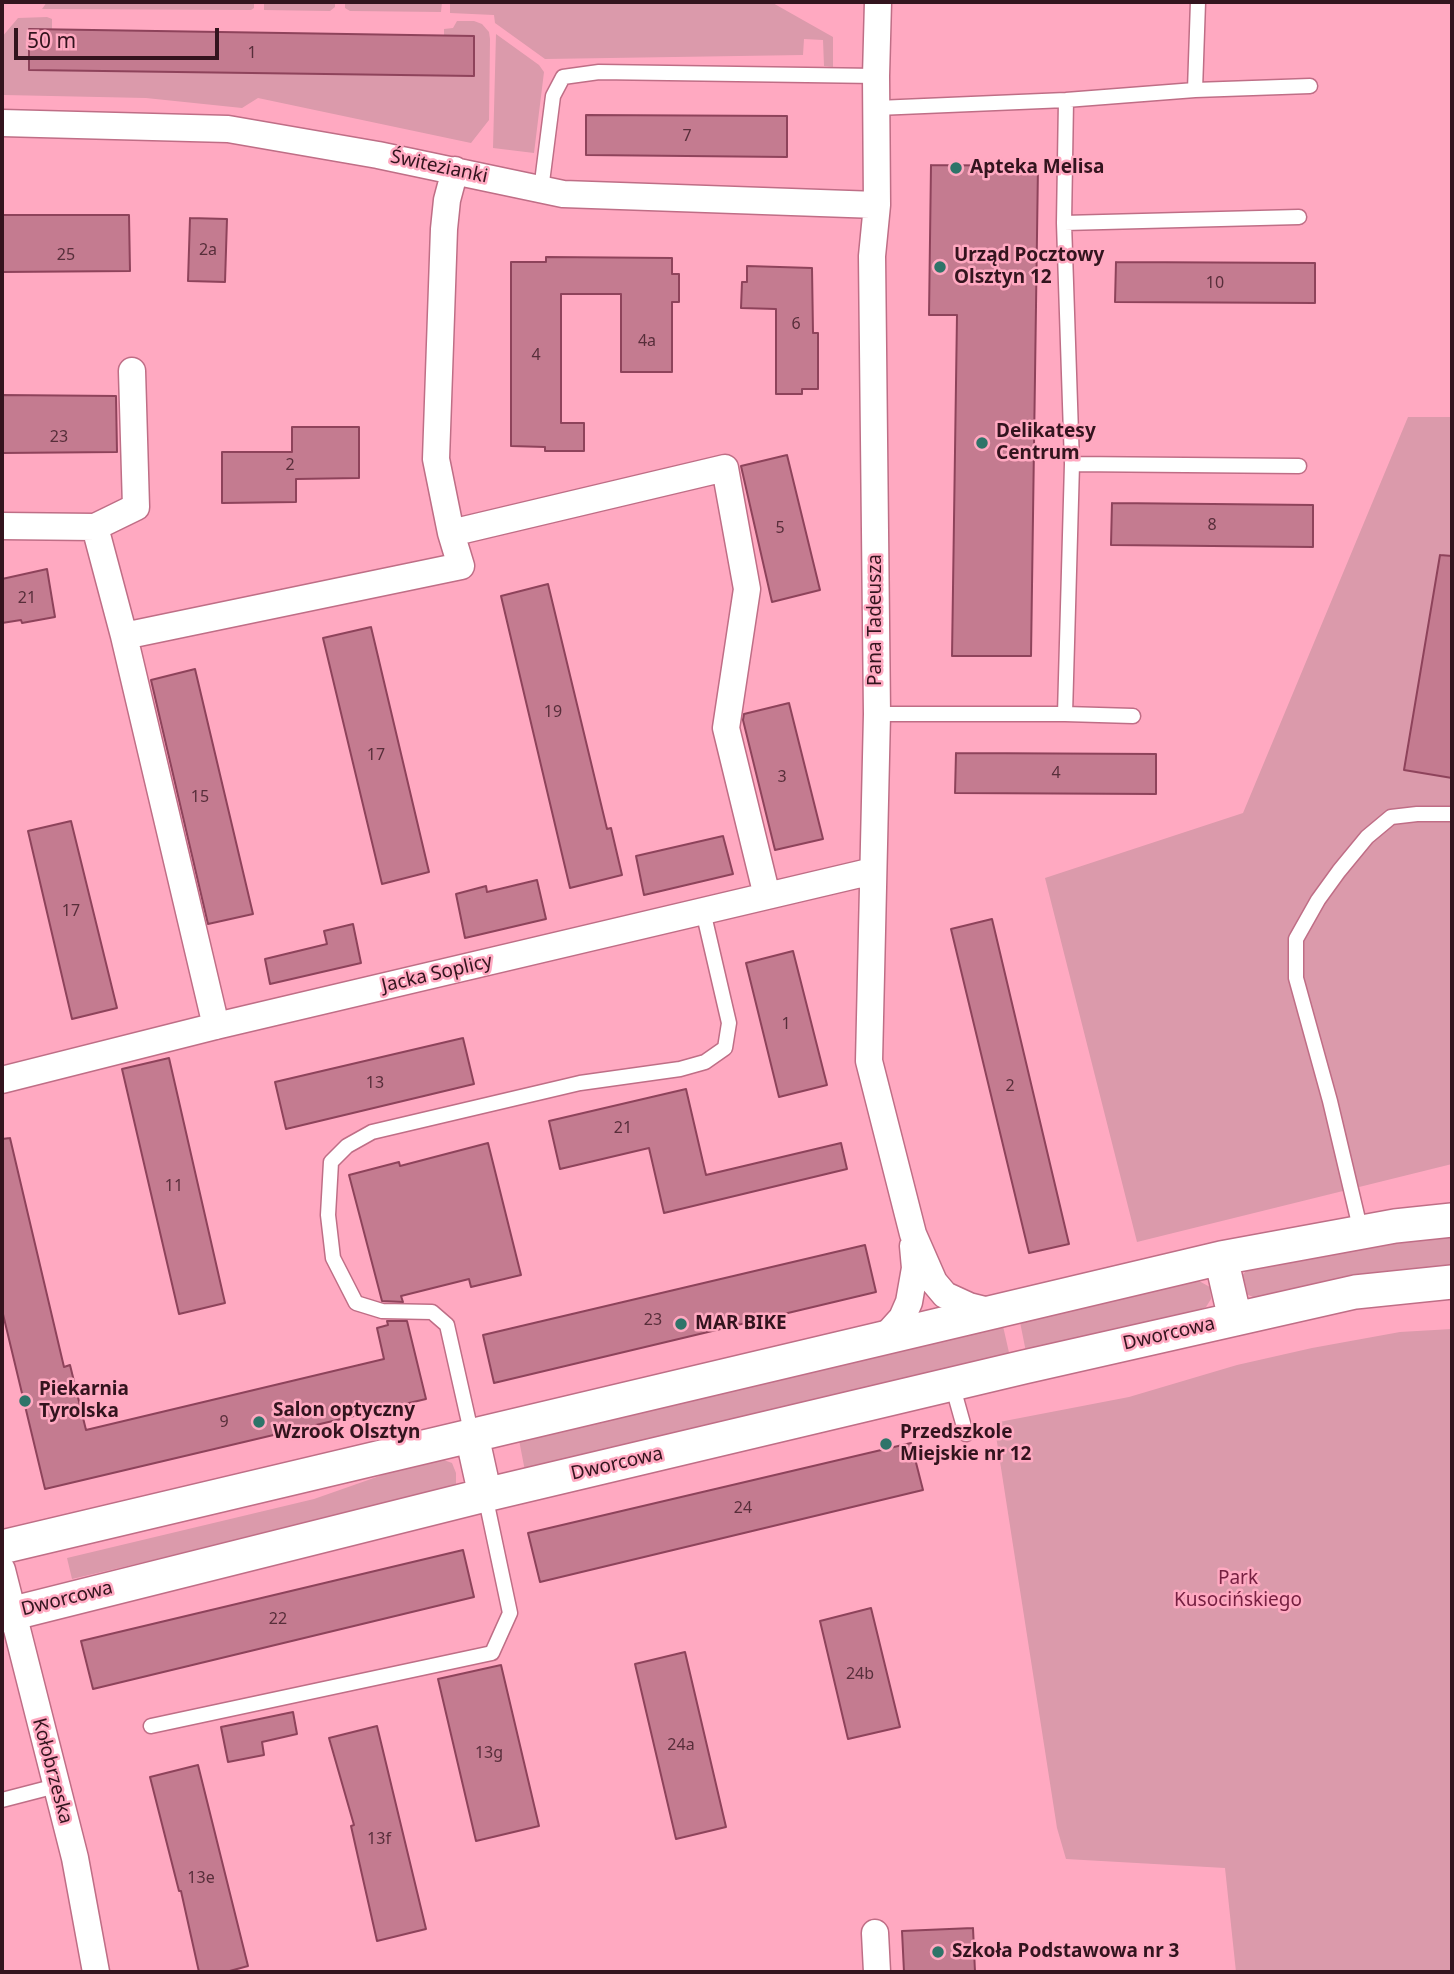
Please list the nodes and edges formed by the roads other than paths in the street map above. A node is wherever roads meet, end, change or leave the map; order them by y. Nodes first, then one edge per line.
1 (878, 2) edge
2 (1198, 2) edge
3 (876, 76) junction
4 (1310, 86) dead end
5 (1195, 90) junction
6 (1066, 100) junction
7 (877, 108) junction
8 (2, 123) edge
9 (455, 170) junction
10 (541, 190) junction
11 (877, 205) junction
12 (1299, 217) dead end
13 (1064, 223) junction
14 (132, 371) dead end
15 (1072, 464) junction
16 (1298, 466) dead end
17 (2, 526) edge
18 (95, 527) junction
19 (451, 533) junction
20 (124, 636) junction
21 (877, 713) junction
22 (1065, 714) junction
23 (1133, 716) dead end
24 (1452, 814) edge
25 (873, 871) junction
26 (767, 896) junction
27 (703, 911) junction
28 (216, 1026) junction
29 (2, 1080) edge
30 (1452, 1220) edge
31 (1361, 1232) junction
32 (913, 1234) junction
33 (1221, 1258) junction
34 (1452, 1282) edge
35 (993, 1312) junction
36 (1235, 1319) junction
37 (884, 1338) junction
38 (952, 1384) junction
39 (966, 1434) dead end
40 (472, 1436) junction
41 (485, 1495) junction
42 (2, 1547) edge
43 (2, 1570) edge
44 (7, 1614) edge
45 (151, 1726) dead end
46 (56, 1786) junction
47 (2, 1800) edge
48 (875, 1933) dead end
49 (96, 1972) edge
50 (877, 1972) edge

1 - 3 street, Pana Tadeusza
2 - 5 lane
3 - 7 street, Pana Tadeusza
3 - 10 lane
4 - 5 lane
5 - 6 lane
6 - 7 lane
6 - 13 lane
7 - 11 street, Pana Tadeusza
8 - 9 street, Świtezianki
9 - 10 street, Świtezianki
9 - 19 street
10 - 11 street, Świtezianki
11 - 21 street, Pana Tadeusza
12 - 13 lane
13 - 15 lane
14 - 18 street
15 - 16 lane
15 - 22 lane
17 - 18 street
18 - 20 street
19 - 20 street
19 - 26 street
20 - 28 street
21 - 22 lane
21 - 25 street, Pana Tadeusza
22 - 23 lane
24 - 31 lane
25 - 26 street, Jacka Soplicy
25 - 32 street, Pana Tadeusza
26 - 27 street, Jacka Soplicy
27 - 28 street, Jacka Soplicy
27 - 40 lane
28 - 29 street, Jacka Soplicy
30 - 31 street
31 - 33 street
32 - 35 street, Pana Tadeusza
32 - 37 street, Pana Tadeusza
33 - 35 street
33 - 36 street, Dworcowa
34 - 36 street, Dworcowa
35 - 37 street
36 - 38 street, Dworcowa
37 - 40 street
38 - 39 lane
38 - 41 street, Dworcowa
40 - 41 street
40 - 42 street
41 - 44 street, Dworcowa
41 - 45 lane
43 - 44 street, Kołobrzeska
44 - 46 street, Kołobrzeska
46 - 47 lane
46 - 49 street, Kołobrzeska
48 - 50 street

